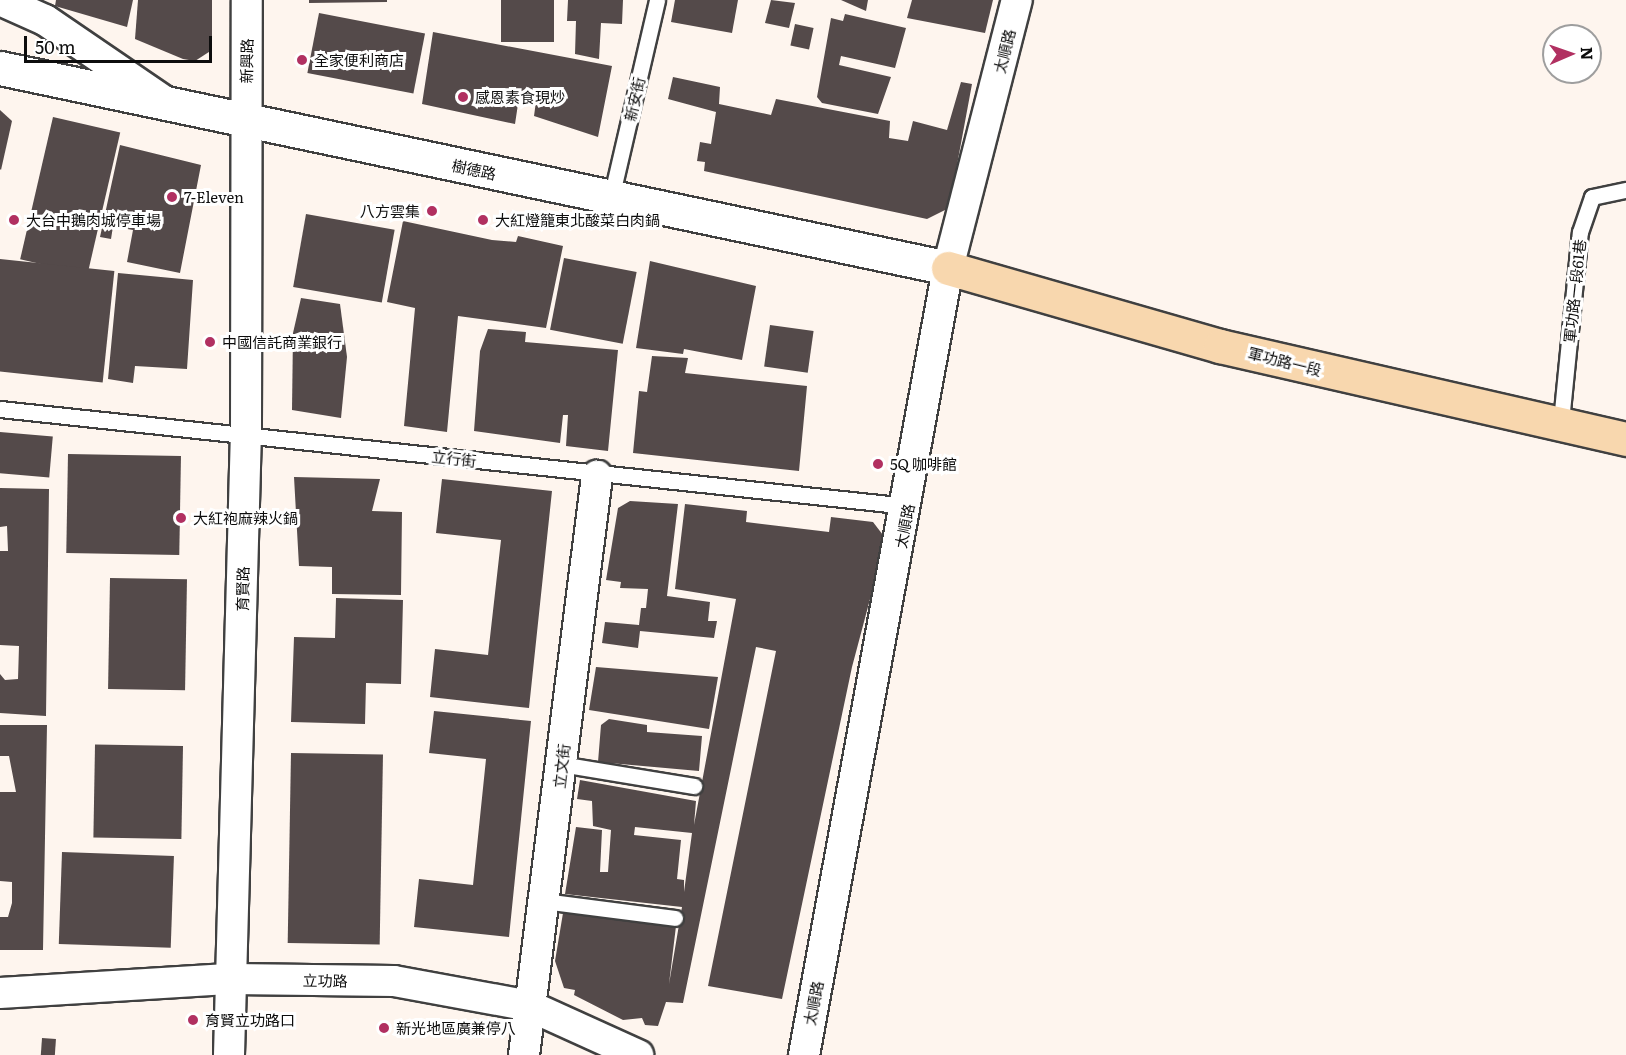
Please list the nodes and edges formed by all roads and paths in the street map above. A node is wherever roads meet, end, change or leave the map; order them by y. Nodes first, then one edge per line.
1 (0, 0) edge
2 (247, 0) edge
3 (657, 0) edge
4 (1017, 0) edge
5 (43, 9) edge
6 (0, 68) edge
7 (170, 106) junction
8 (245, 122) junction
9 (1626, 190) edge
10 (611, 198) junction
11 (948, 268) junction
12 (0, 409) edge
13 (1561, 421) junction
14 (246, 431) junction
15 (1626, 439) edge
16 (597, 476) junction
17 (907, 506) junction
18 (561, 764) junction
19 (694, 786) dead end
20 (543, 900) junction
21 (675, 918) dead end
22 (232, 979) junction
23 (0, 993) edge
24 (530, 1006) junction
25 (229, 1055) edge
26 (524, 1055) edge
27 (638, 1055) edge
28 (804, 1055) edge

1 - 5 street
2 - 8 street, 新興路
3 - 10 lane, 新安街
4 - 11 street, 太順路
5 - 7 street
6 - 7 street, 樹德路
7 - 8 street, 樹德路
8 - 10 street, 樹德路
8 - 14 street, 育賢路
9 - 13 lane, 軍功路一段61巷
10 - 11 street, 樹德路
11 - 13 main road, 軍功路一段
11 - 17 street, 太順路
12 - 14 lane, 立行街
13 - 15 main road, 軍功路一段
14 - 16 lane, 立行街
14 - 22 street, 育賢路
16 - 17 lane, 立行街
16 - 18 street, 立文街
17 - 28 street, 太順路
18 - 19 lane
18 - 20 street, 立文街
20 - 21 lane
20 - 24 street, 立文街
22 - 23 street, 立功路
22 - 24 street, 立功路
22 - 25 street, 育賢路
24 - 26 street, 立文街
24 - 27 street, 立功路

